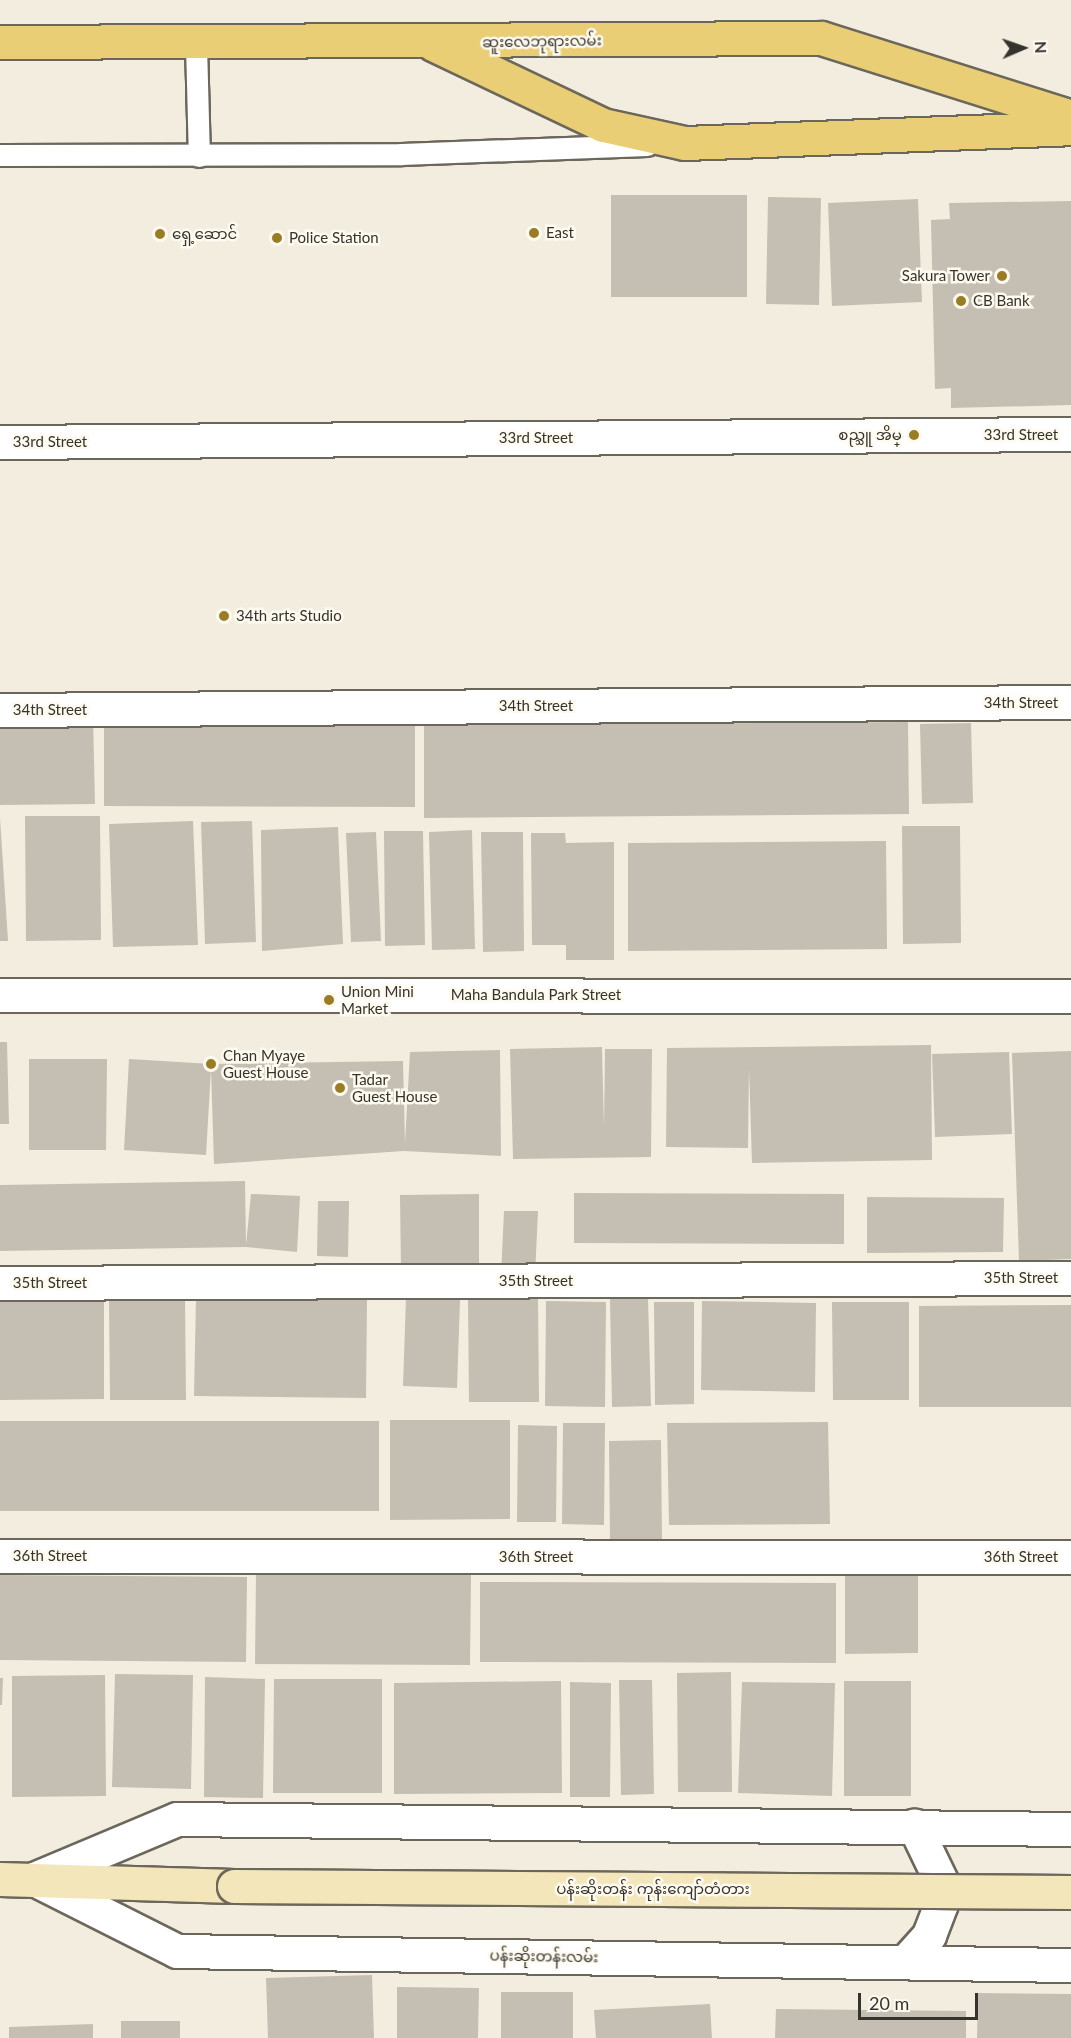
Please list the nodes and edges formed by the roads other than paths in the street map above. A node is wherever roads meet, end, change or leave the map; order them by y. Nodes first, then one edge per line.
1 (0, 42) edge
2 (428, 42) junction
3 (196, 44) junction
4 (1071, 117) edge
5 (1071, 128) edge
6 (968, 131) junction
7 (685, 143) junction
8 (1071, 147) edge
9 (0, 155) edge
10 (199, 156) junction
11 (1071, 435) edge
12 (0, 442) edge
13 (1071, 702) edge
14 (0, 710) edge
15 (0, 995) edge
16 (1071, 996) edge
17 (1071, 1278) edge
18 (0, 1284) edge
19 (0, 1556) edge
20 (1071, 1557) edge
21 (914, 1825) junction
22 (1071, 1829) edge
23 (0, 1879) edge
24 (34, 1879) junction
25 (234, 1886) joint
26 (1071, 1892) edge
27 (905, 1962) junction
28 (1071, 1965) edge

1 - 3 main road, ဆူးလေဘုရားလမ်း
2 - 3 main road, ဆူးလေဘုရားလမ်း
2 - 4 main road, ဆူးလေဘုရားလမ်း
2 - 7 main road
3 - 10 lane
5 - 6 main road
6 - 7 main road
6 - 8 main road
7 - 10 lane
9 - 10 lane
11 - 12 street, 33rd Street
13 - 14 street, 34th Street
15 - 16 street, Maha Bandula Park Street
17 - 18 street, 35th Street
19 - 20 street, 36th Street
21 - 22 street, ပန်းဆိုးတန်းလမ်း
21 - 24 street, ပန်းဆိုးတန်းလမ်း
21 - 27 street
23 - 24 main road, ပန်းဆိုးတန်းလမ်း
24 - 25 main road, ပန်းဆိုးတန်းလမ်း
24 - 27 street, ပန်းဆိုးတန်းလမ်း
25 - 26 main road, ပန်းဆိုးတန်း ကုန်းကျော်တံတား, bridge
27 - 28 street, ပန်းဆိုးတန်းလမ်း

